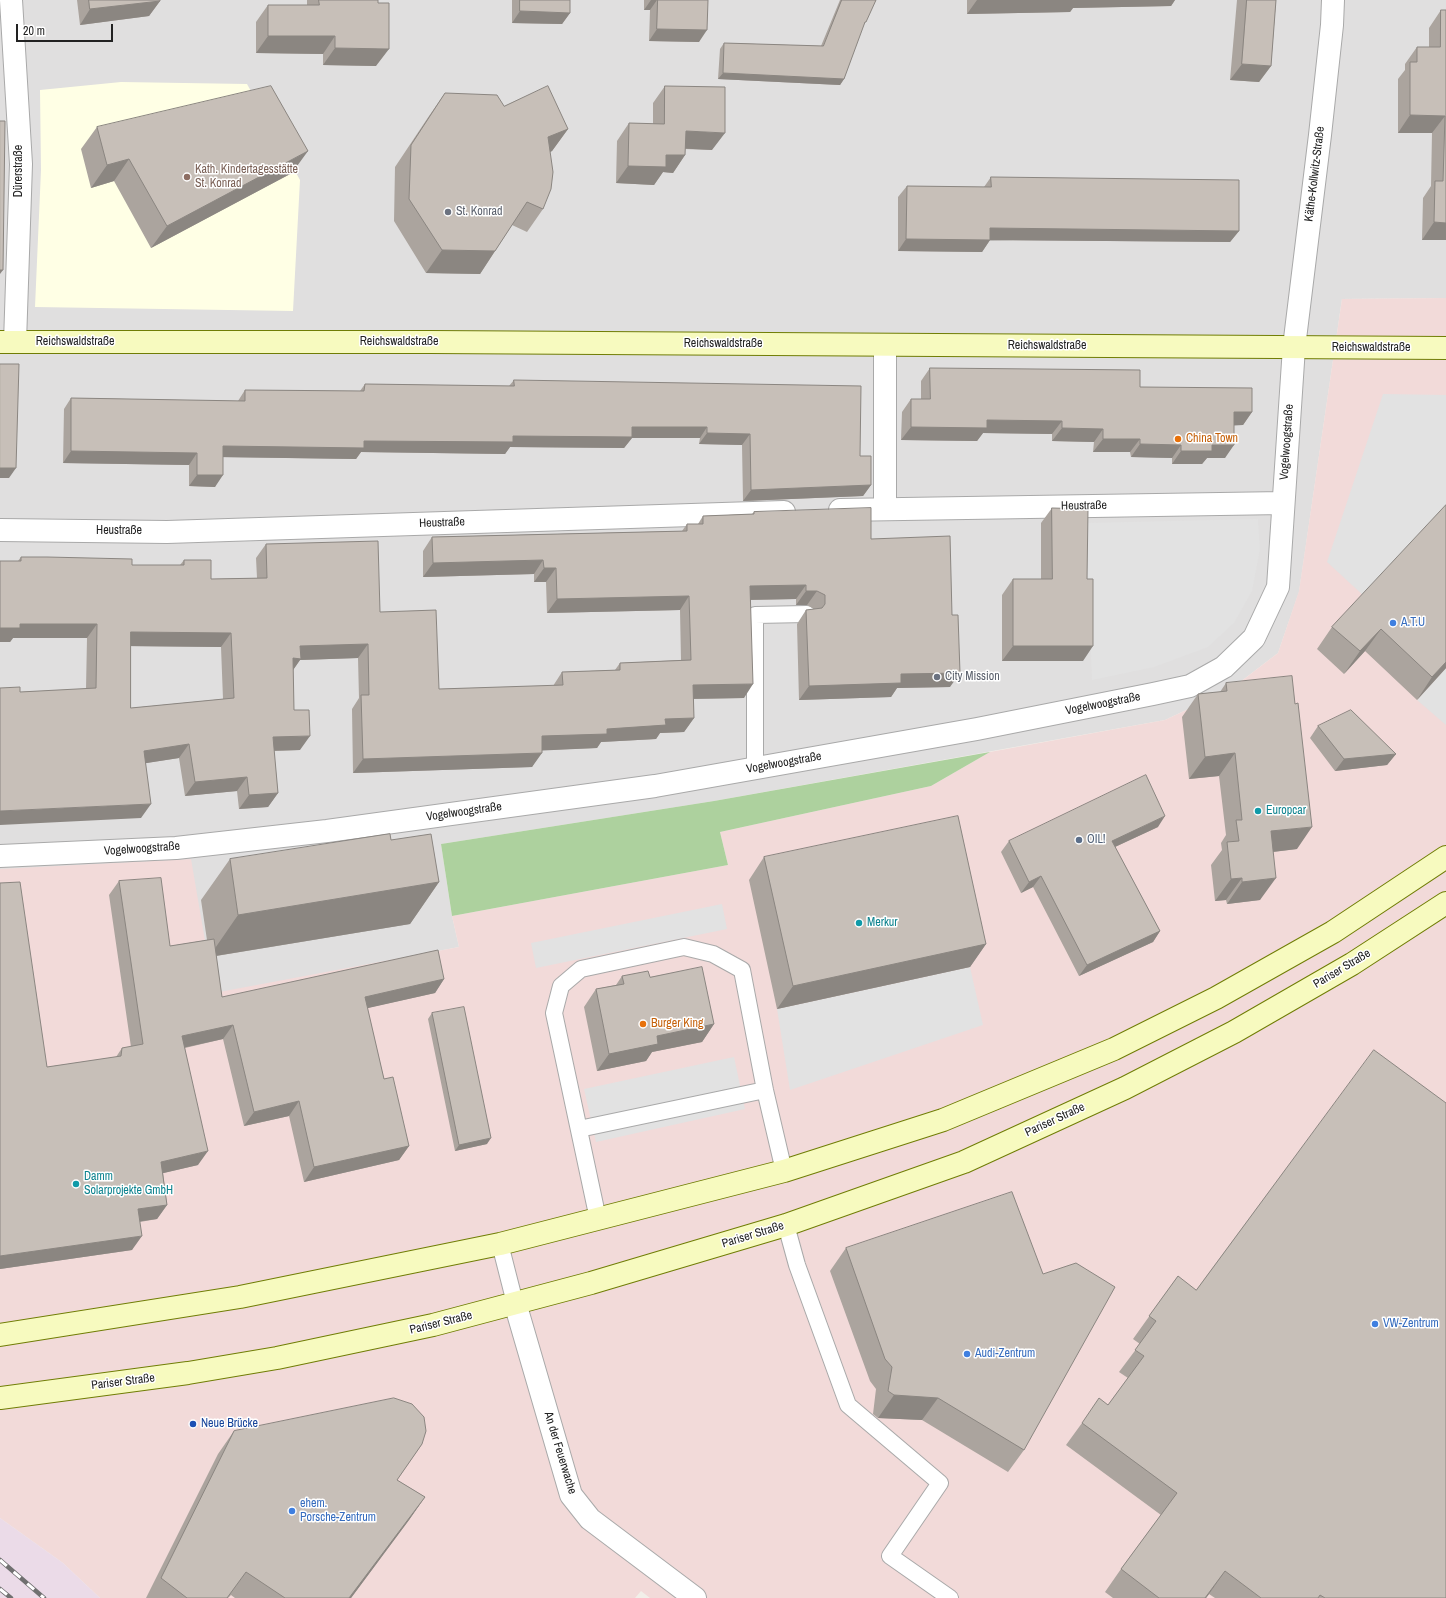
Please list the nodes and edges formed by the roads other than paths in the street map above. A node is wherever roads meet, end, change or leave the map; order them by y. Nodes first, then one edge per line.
1 (11, 0) edge
2 (1333, 0) edge
3 (8, 342) edge
4 (884, 345) junction
5 (1294, 348) junction
6 (1446, 348) edge
7 (1283, 503) junction
8 (885, 509) junction
9 (0, 530) edge
10 (807, 614) edge
11 (755, 768) junction
12 (0, 856) edge
13 (1446, 857) edge
14 (1446, 903) edge
15 (765, 1090) junction
16 (579, 1129) junction
17 (784, 1171) junction
18 (598, 1219) junction
19 (786, 1225) junction
20 (500, 1244) junction
21 (515, 1303) junction
22 (0, 1335) edge
23 (0, 1398) edge
24 (695, 1598) edge
25 (950, 1598) edge

1 - 3 street, Dürerstraße
2 - 5 street, Käthe-Kollwitz-Straße
3 - 4 main road, Reichswaldstraße
4 - 5 main road, Reichswaldstraße
4 - 8 street
5 - 6 main road, Reichswaldstraße
5 - 7 street, Vogelwoogstraße
7 - 8 street, Heustraße
7 - 11 street, Vogelwoogstraße
8 - 9 street, Heustraße
10 - 11 lane
11 - 12 street, Vogelwoogstraße
13 - 17 main road
14 - 19 main road, Pariser Straße
15 - 16 lane
15 - 16 lane
15 - 17 lane
16 - 18 lane
17 - 18 main road
18 - 20 main road
19 - 21 main road, Pariser Straße
19 - 25 lane
20 - 21 lane
20 - 22 main road
21 - 23 main road, Pariser Straße
21 - 24 street, An der Feuerwache

